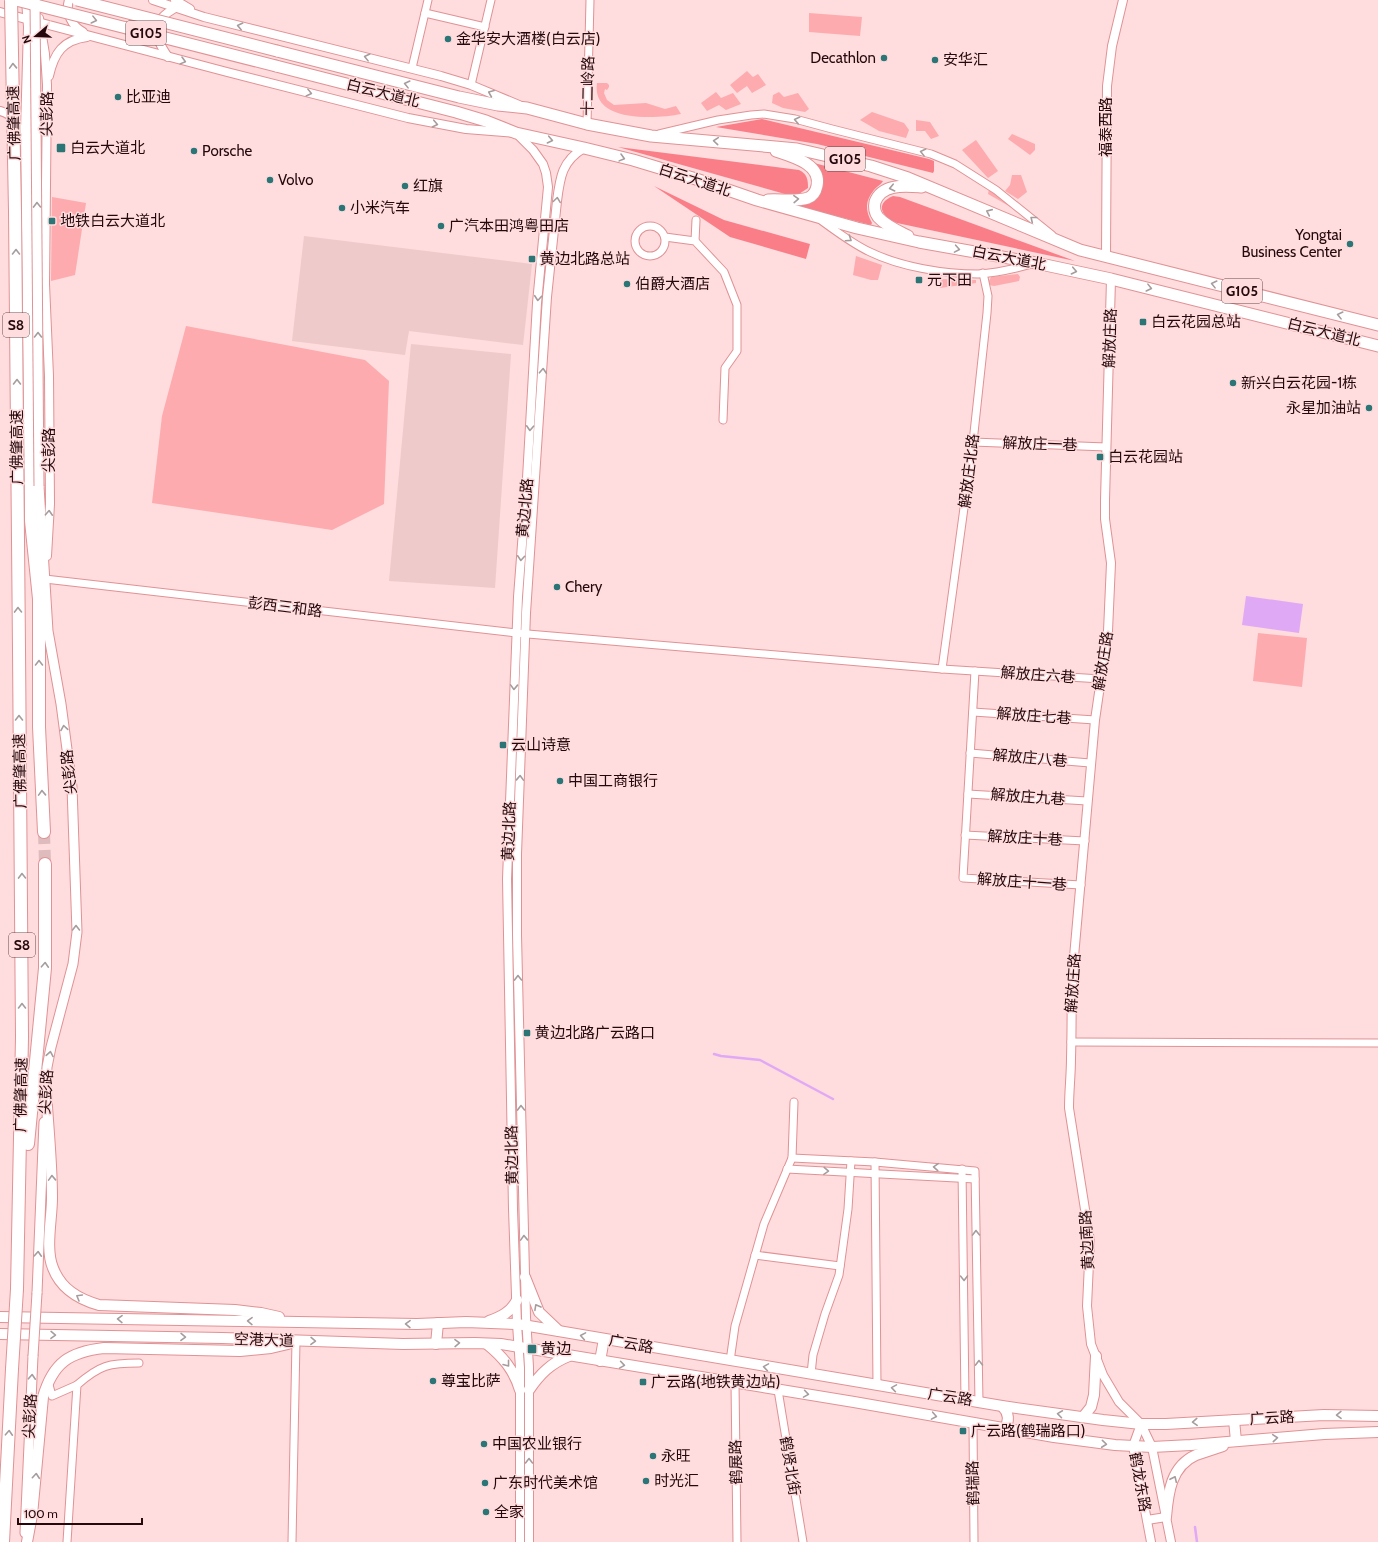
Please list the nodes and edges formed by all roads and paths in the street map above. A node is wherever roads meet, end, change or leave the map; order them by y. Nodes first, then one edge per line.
1 (11, 0) edge
2 (16, 0) edge
3 (28, 0) edge
4 (35, 0) edge
5 (69, 0) edge
6 (77, 0) edge
7 (153, 0) edge
8 (428, 0) edge
9 (491, 0) edge
10 (590, 0) edge
11 (1124, 0) edge
12 (175, 2) edge
13 (0, 12) edge
14 (424, 13) junction
15 (485, 27) junction
16 (91, 36) junction
17 (168, 57) junction
18 (412, 68) junction
19 (47, 85) junction
20 (471, 85) junction
21 (527, 108) junction
22 (0, 111) edge
23 (587, 124) junction
24 (516, 133) junction
25 (651, 136) junction
26 (755, 145) junction
27 (584, 148) junction
28 (28, 152) junction
29 (931, 187) junction
30 (757, 200) junction
31 (817, 217) junction
32 (696, 220) dead end
33 (665, 237) junction
34 (695, 241) junction
35 (918, 242) junction
36 (1063, 244) junction
37 (1106, 257) junction
38 (1036, 263) junction
39 (983, 273) junction
40 (1111, 279) junction
41 (1378, 324) edge
42 (1378, 346) edge
43 (723, 420) dead end
44 (973, 442) junction
45 (1106, 447) junction
46 (38, 486) junction
47 (45, 580) junction
48 (39, 599) junction
49 (516, 633) junction
50 (525, 634) junction
51 (942, 668) junction
52 (975, 671) junction
53 (1101, 679) junction
54 (973, 712) junction
55 (1095, 720) junction
56 (970, 753) junction
57 (1090, 763) junction
58 (968, 794) junction
59 (1087, 801) junction
60 (44, 832) tunnel mouth
61 (965, 835) junction
62 (1085, 841) junction
63 (45, 864) tunnel mouth
64 (1081, 885) junction
65 (1071, 1042) junction
66 (1378, 1043) edge
67 (46, 1091) junction
68 (794, 1102) dead end
69 (792, 1158) junction
70 (851, 1161) junction
71 (875, 1162) junction
72 (962, 1169) junction
73 (787, 1170) junction
74 (875, 1174) junction
75 (962, 1179) junction
76 (975, 1179) junction
77 (19, 1241) junction
78 (755, 1255) junction
79 (840, 1266) junction
80 (525, 1277) junction
81 (517, 1300) junction
82 (0, 1317) edge
83 (296, 1322) junction
84 (486, 1322) junction
85 (438, 1323) junction
86 (522, 1325) junction
87 (559, 1331) junction
88 (0, 1334) edge
89 (604, 1339) junction
90 (296, 1341) junction
91 (436, 1344) junction
92 (487, 1344) junction
93 (524, 1348) junction
94 (569, 1356) junction
95 (1096, 1356) junction
96 (600, 1361) junction
97 (730, 1361) junction
98 (139, 1363) dead end
99 (811, 1374) junction
100 (48, 1381) junction
101 (735, 1383) junction
102 (77, 1385) junction
103 (877, 1385) junction
104 (525, 1390) junction
105 (778, 1390) junction
106 (966, 1400) junction
107 (979, 1402) junction
108 (1002, 1406) junction
109 (1378, 1416) edge
110 (1083, 1417) junction
111 (1234, 1420) junction
112 (973, 1423) junction
113 (1141, 1424) junction
114 (1004, 1429) junction
115 (1378, 1432) edge
116 (1236, 1441) junction
117 (1133, 1446) junction
118 (1152, 1447) junction
119 (1166, 1517) junction
120 (1147, 1520) junction
121 (3, 1542) edge
122 (26, 1542) edge
123 (67, 1542) edge
124 (292, 1542) edge
125 (520, 1542) edge
126 (529, 1542) edge
127 (737, 1542) edge
128 (803, 1542) edge
129 (974, 1542) edge
130 (1151, 1542) edge
131 (1171, 1542) edge

77 -> 1 highway, 广佛肇高速 / S8, bridge
2 - 13 street
2 -> 24 highway, 白云大道北 / G105, bridge
3 - 28 highway
4 - 19 street, 尖彭路
46 -> 4 main road, bridge
5 - 16 street
21 -> 6 highway, 白云大道北 / G105, bridge
7 - 12 street
8 - 14 street
9 - 15 street
10 - 23 street, 十二岭路
11 - 37 street, 福泰西路
12 - 17 street
18 -> 12 street
13 - 16 street
14 - 15 street
14 - 18 street
15 - 20 street
16 - 17 street
16 - 19 street
17 -> 24 street
18 - 20 street
47 -> 19 street, 尖彭路
21 -> 20 street
21 - 23 highway, 白云大道北 / G105
22 - 28 street
23 - 25 highway, 白云大道北 / G105
24 -> 27 highway, 白云大道北 / G105
24 -> 49 street, 黄边北路
26 -> 25 highway, 白云大道北 / G105
36 -> 25 street
26 - 29 highway, 白云大道北 / G105
30 -> 26 highway
27 -> 30 highway, 白云大道北 / G105
50 -> 27 street, 黄边北路
28 - 48 highway
29 -> 35 highway
36 -> 29 highway, 白云大道北 / G105
30 - 31 highway, 白云大道北 / G105
31 - 35 highway, 白云大道北 / G105
31 -> 39 street
32 - 34 street
33 - 33 street
33 - 34 street
34 - 43 street
35 -> 38 highway, 白云大道北 / G105
36 - 37 highway, 白云大道北 / G105
41 -> 37 highway, 白云大道北 / G105
38 - 39 street
38 -> 40 highway, 白云大道北 / G105
39 - 44 street, 解放庄北路
40 -> 42 highway, 白云大道北 / G105
40 - 45 street, 解放庄路
44 - 45 street, 解放庄一巷
44 - 51 street, 解放庄北路
45 - 53 street, 解放庄路
46 - 47 main road
46 - 48 highway
47 - 49 street, 彭西三和路
67 -> 47 main road, 尖彭路
60 -> 48 highway
49 - 50 street, 彭西三和路
49 -> 81 street, 黄边北路
50 - 51 street, 彭西三和路
80 -> 50 street, 黄边北路
51 - 52 street, 解放庄六巷
52 - 53 street, 解放庄六巷
52 - 54 street
53 - 55 street, 解放庄路
54 - 55 street, 解放庄七巷
54 - 56 street
55 - 57 street, 解放庄路
56 - 57 street, 解放庄八巷
56 - 58 street
57 - 59 street, 解放庄路
58 - 59 street, 解放庄九巷
58 - 61 street
59 - 62 street, 解放庄路
61 - 62 street, 解放庄十巷
61 - 64 street, 解放庄十一巷
62 - 64 street, 解放庄路
77 -> 63 highway
64 - 65 street, 解放庄路
65 - 66 street
65 - 95 street, 黄边南路
83 -> 67 main road
122 -> 67 main road, 尖彭路, bridge
68 - 69 street
69 - 70 street
69 - 73 street
70 - 71 street
70 - 79 street
72 -> 71 street
71 - 74 street
72 - 75 street
72 - 76 street
73 -> 74 street
73 - 78 street
74 - 75 street
74 - 103 street
75 - 76 street
75 -> 106 street
107 -> 76 street
121 -> 77 highway, 广佛肇高速 / S8, bridge
78 - 79 street
78 - 97 street
79 - 99 street
80 - 86 street, 黄边北路
87 -> 80 main road
81 - 84 main road
81 - 86 street, 黄边北路
83 -> 82 main road, 空港大道
85 -> 83 main road, 空港大道
84 - 85 main road, 空港大道
84 - 86 main road, 空港大道
85 - 91 main road
86 - 87 main road, 广云路
86 - 93 street, 黄边北路
89 -> 87 main road, 广云路
88 -> 90 main road, 空港大道
89 - 96 main road
89 - 97 main road, 广云路
90 -> 91 main road, 空港大道
90 - 100 main road
90 - 124 street
91 -> 92 main road, 空港大道
92 - 93 main road, 空港大道
92 -> 104 main road
93 - 94 main road, 广云路
93 - 104 street, 黄边北路
94 - 96 main road, 广云路
94 - 104 main road
95 - 110 main road
95 - 113 street, 黄边南路
96 -> 101 main road, 广云路
99 -> 97 main road, 广云路
98 - 102 street
99 - 103 main road, 广云路
100 - 102 street
122 -> 100 main road
101 - 105 main road, 广云路
101 - 127 street, 鹤展路
102 - 123 street
106 -> 103 main road, 广云路
104 - 125 street, 黄边北路
126 -> 104 street, 黄边北路
105 -> 112 main road, 广云路
105 - 128 street, 鹤贤北街
106 - 107 main road, 广云路
107 - 108 main road, 广云路
110 -> 108 main road, 广云路
108 - 114 main road
109 -> 111 main road, 广云路
110 - 113 main road, 广云路
111 -> 113 main road, 广云路
111 - 116 main road
112 - 114 main road, 广云路
112 - 129 street, 鹤瑞路
113 - 117 street, 鹤龙东路
113 - 118 street, 鹤龙东路
114 -> 117 main road, 广云路
116 -> 115 main road, 广云路
116 - 118 main road, 广云路
119 -> 116 main road
117 - 118 main road, 广云路
117 - 120 street, 鹤龙东路
118 - 119 street, 鹤龙东路
119 - 120 street
119 - 131 street, 鹤龙东路
120 - 130 street, 鹤龙东路

